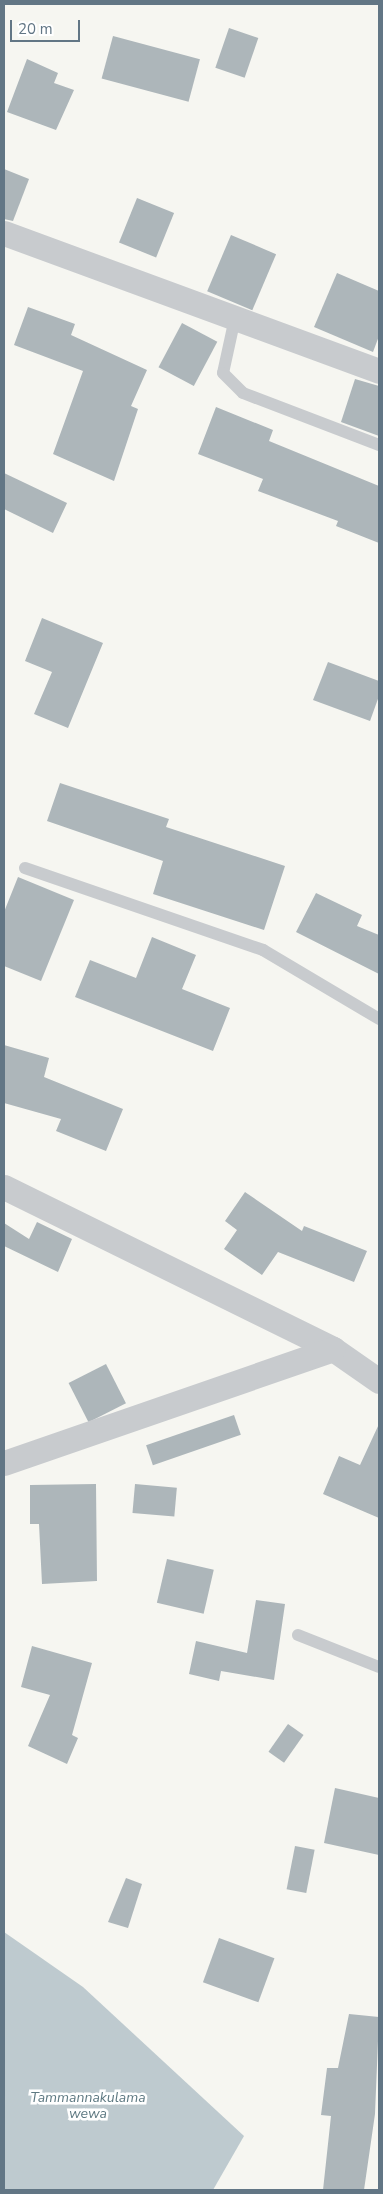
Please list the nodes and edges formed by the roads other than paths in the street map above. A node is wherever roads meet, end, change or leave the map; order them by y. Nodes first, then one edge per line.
1 (4, 233) edge
2 (235, 318) junction
3 (379, 371) edge
4 (379, 445) edge
5 (24, 868) dead end
6 (379, 1019) edge
7 (4, 1187) edge
8 (333, 1349) junction
9 (379, 1381) edge
10 (4, 1463) edge
11 (298, 1635) dead end
12 (379, 1667) edge

1 - 2 street
2 - 3 street
2 - 4 lane
5 - 6 lane
7 - 8 street
8 - 9 street
8 - 10 street
11 - 12 lane

